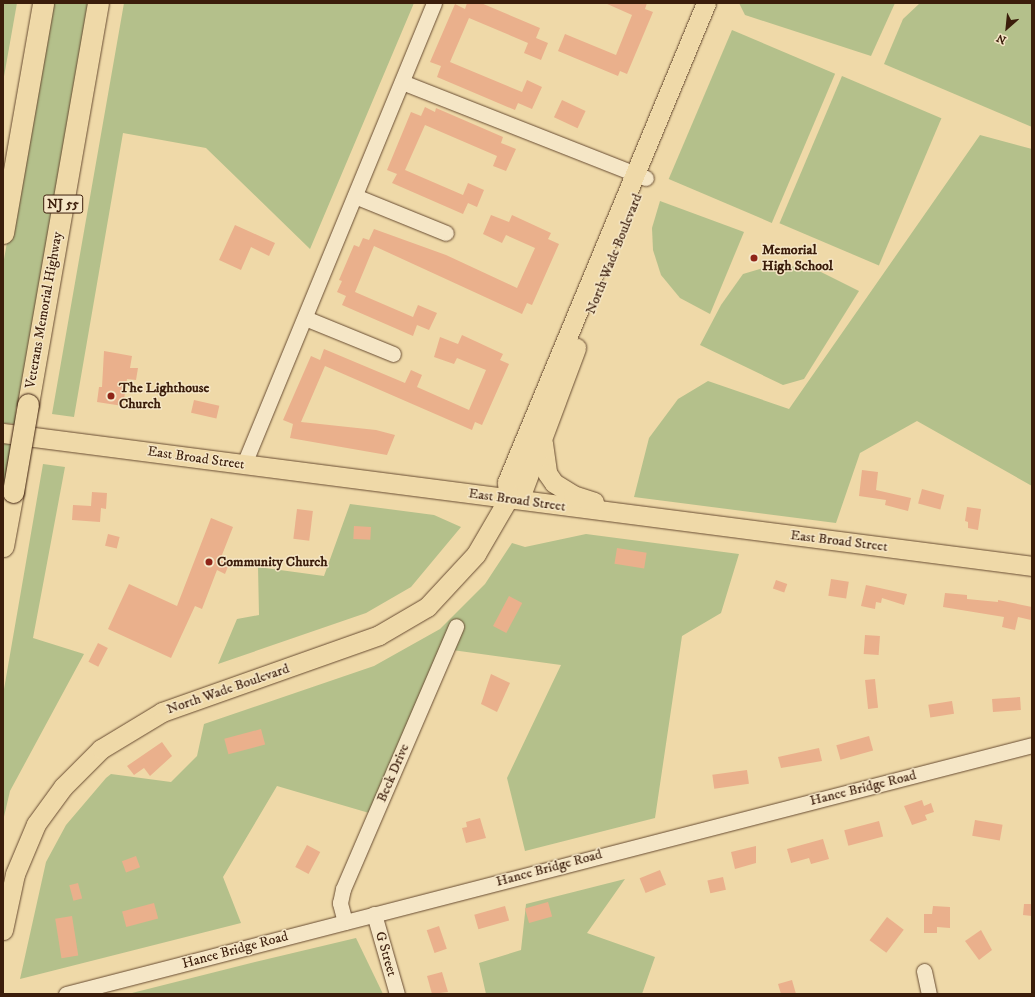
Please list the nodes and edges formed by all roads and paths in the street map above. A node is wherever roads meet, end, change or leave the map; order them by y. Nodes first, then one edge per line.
1 (43, 3) edge
2 (98, 3) edge
3 (434, 3) edge
4 (706, 3) edge
5 (717, 3) edge
6 (402, 82) junction
7 (641, 176) junction
8 (355, 196) junction
9 (3, 233) edge
10 (446, 233) dead end
11 (305, 318) junction
12 (393, 354) dead end
13 (3, 433) edge
14 (543, 440) junction
15 (244, 464) junction
16 (508, 499) junction
17 (619, 513) junction
18 (3, 546) edge
19 (1032, 566) edge
20 (456, 626) dead end
21 (1032, 745) edge
22 (374, 914) junction
23 (345, 922) junction
24 (3, 930) edge
25 (924, 971) dead end
26 (66, 994) edge
27 (397, 994) edge
28 (928, 994) edge

1 - 9 highway
2 - 18 highway, Veterans Memorial Highway / NJ 55, bridge
3 - 6 street
4 - 7 main road, North Wade Boulevard
5 - 7 main road, North Wade Boulevard
6 - 7 street
6 - 8 street
7 - 14 main road, North Wade Boulevard
7 - 16 main road, North Wade Boulevard
8 - 10 street
8 - 11 street
11 - 12 street
11 - 15 street
13 - 15 main road, East Broad Street
14 - 16 main road, North Wade Boulevard
14 - 17 main road
15 - 16 main road, East Broad Street
16 - 17 main road, East Broad Street
16 - 24 main road, North Wade Boulevard
17 - 19 main road, East Broad Street
20 - 23 street, Beck Drive
21 - 22 street, Hance Bridge Road
22 - 23 street, Hance Bridge Road
22 - 27 street, G Street
23 - 26 street, Hance Bridge Road
25 - 28 street

